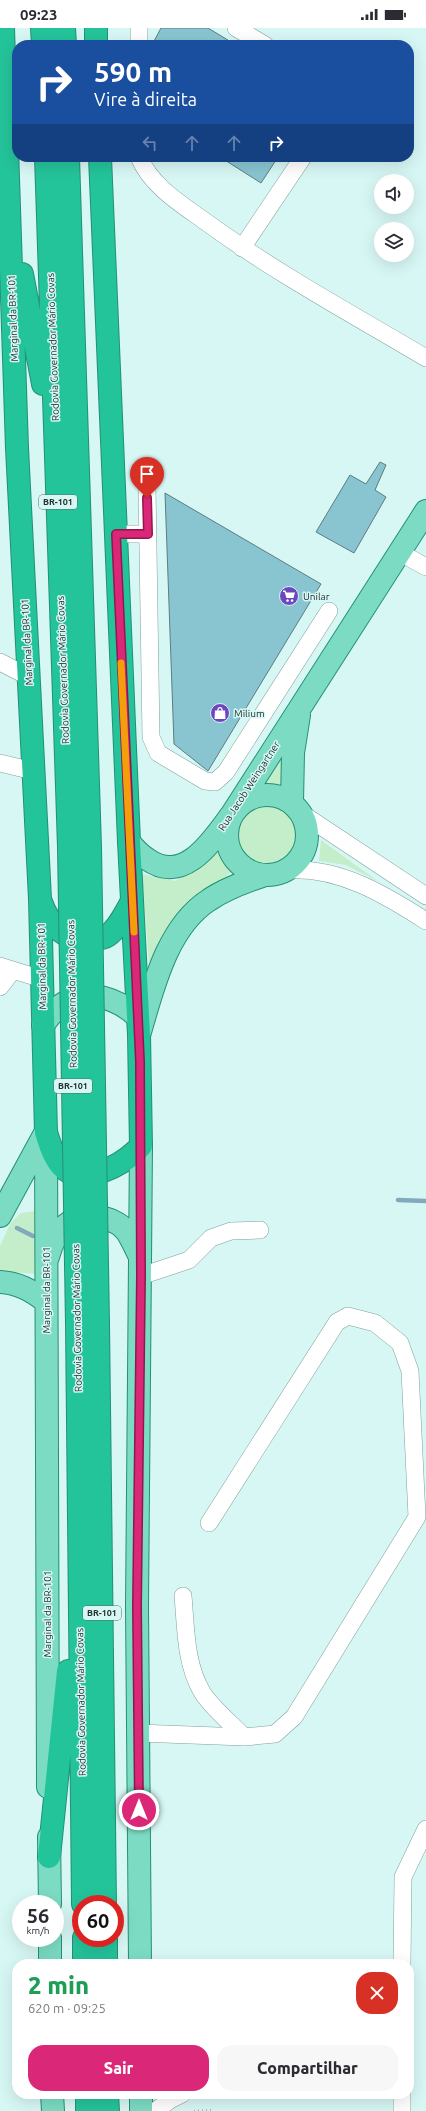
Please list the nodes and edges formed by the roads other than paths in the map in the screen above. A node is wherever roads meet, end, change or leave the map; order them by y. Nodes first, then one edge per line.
1 (3, 28) edge
2 (42, 28) edge
3 (64, 28) edge
4 (96, 28) edge
5 (139, 28) edge
6 (236, 28) edge
7 (43, 40) edge
8 (65, 40) edge
9 (96, 40) edge
10 (139, 40) edge
11 (256, 40) edge
12 (46, 162) edge
13 (68, 162) edge
14 (100, 162) edge
15 (141, 162) edge
16 (300, 162) edge
17 (9, 204) junction
18 (242, 248) junction
19 (426, 358) edge
20 (56, 459) junction
21 (147, 486) dead end
22 (426, 511) edge
23 (116, 534) junction
24 (148, 534) junction
25 (399, 552) junction
26 (426, 567) edge
27 (329, 611) dead end
28 (0, 662) edge
29 (29, 677) junction
30 (301, 706) junction
31 (0, 763) edge
32 (34, 771) junction
33 (296, 808) junction
34 (232, 814) junction
35 (129, 842) junction
36 (80, 847) junction
37 (288, 870) junction
38 (262, 876) junction
39 (426, 896) edge
40 (40, 900) junction
41 (132, 901) junction
42 (426, 921) edge
43 (7, 968) edge
44 (42, 979) junction
45 (0, 987) edge
46 (43, 1025) junction
47 (139, 1026) junction
48 (46, 1132) junction
49 (141, 1146) junction
50 (69, 1172) junction
51 (45, 1188) junction
52 (1, 1215) edge
53 (260, 1230) dead end
54 (46, 1267) junction
55 (141, 1267) junction
56 (0, 1282) edge
57 (45, 1301) junction
58 (88, 1323) junction
59 (209, 1523) dead end
60 (79, 1566) junction
61 (184, 1596) dead end
62 (138, 1733) junction
63 (244, 1737) junction
64 (425, 1834) edge
65 (49, 1857) junction
66 (50, 1895) edge
67 (83, 1895) edge
68 (105, 1895) edge
69 (50, 1947) edge
70 (84, 1947) edge
71 (106, 1947) edge
72 (50, 1959) edge
73 (84, 1959) edge
74 (106, 1959) edge
75 (140, 1959) edge
76 (402, 1959) edge
77 (52, 2099) edge
78 (87, 2099) edge
79 (108, 2099) edge
80 (141, 2099) edge
81 (172, 2099) edge
82 (402, 2099) edge
83 (53, 2111) edge
84 (87, 2111) edge
85 (108, 2111) edge
86 (141, 2111) edge
87 (155, 2111) edge
88 (402, 2111) edge

1 - 17 highway, Marginal da BR-101
2 - 7 highway
3 - 8 highway
4 - 9 highway
5 - 10 street
6 - 11 street
12 - 20 highway, Rodovia Governador Mário Covas / BR-101
13 - 36 highway, Rodovia Governador Mário Covas / BR-101
14 - 23 highway
15 - 18 street
16 - 18 street
17 - 20 highway
17 - 29 highway, Marginal da BR-101
18 - 19 street
20 - 36 highway, Rodovia Governador Mário Covas / BR-101
21 - 24 street
22 - 25 main road, Rua Jacob Weingartner
23 - 24 street
23 - 35 highway
24 - 27 street
25 - 26 street
25 - 30 main road, Rua Jacob Weingartner
28 - 29 street
29 - 32 highway, Marginal da BR-101
30 - 33 main road, Rua Jacob Weingartner
30 - 34 main road, Rua Jacob Weingartner
31 - 32 street
32 - 40 highway, Marginal da BR-101
33 - 34 main road
33 - 37 main road
33 - 39 street
34 - 35 main road, Rua Jacob Weingartner
34 - 38 main road
35 - 41 highway
36 - 58 highway, Rodovia Governador Mário Covas / BR-101, bridge
37 - 38 main road
37 - 42 street
38 - 47 main road
40 - 41 highway
40 - 44 highway, Marginal da BR-101
41 - 47 highway
43 - 44 street
43 - 45 street
44 - 46 highway, Marginal da BR-101
46 - 47 main road
46 - 48 highway, Marginal da BR-101
47 - 49 highway
48 - 50 highway
48 - 51 main road, Marginal da BR-101
48 - 52 main road
49 - 50 highway
49 - 55 main road
50 - 51 main road
51 - 52 main road
51 - 54 main road, Marginal da BR-101
53 - 55 street
54 - 55 main road
54 - 57 main road, Marginal da BR-101
55 - 62 main road
56 - 57 main road
57 - 65 main road, Marginal da BR-101
58 - 60 highway, Rodovia Governador Mário Covas / BR-101
58 - 68 highway, Rodovia Governador Mário Covas / BR-101
59 - 63 street
60 - 65 highway
60 - 67 highway, Rodovia Governador Mário Covas / BR-101
61 - 63 street
62 - 63 street
62 - 75 main road
64 - 76 street
65 - 66 main road, Marginal da BR-101
69 - 72 main road
70 - 73 highway
71 - 74 highway
77 - 83 main road
78 - 84 highway
79 - 85 highway
80 - 86 main road
81 - 87 street
82 - 88 street

